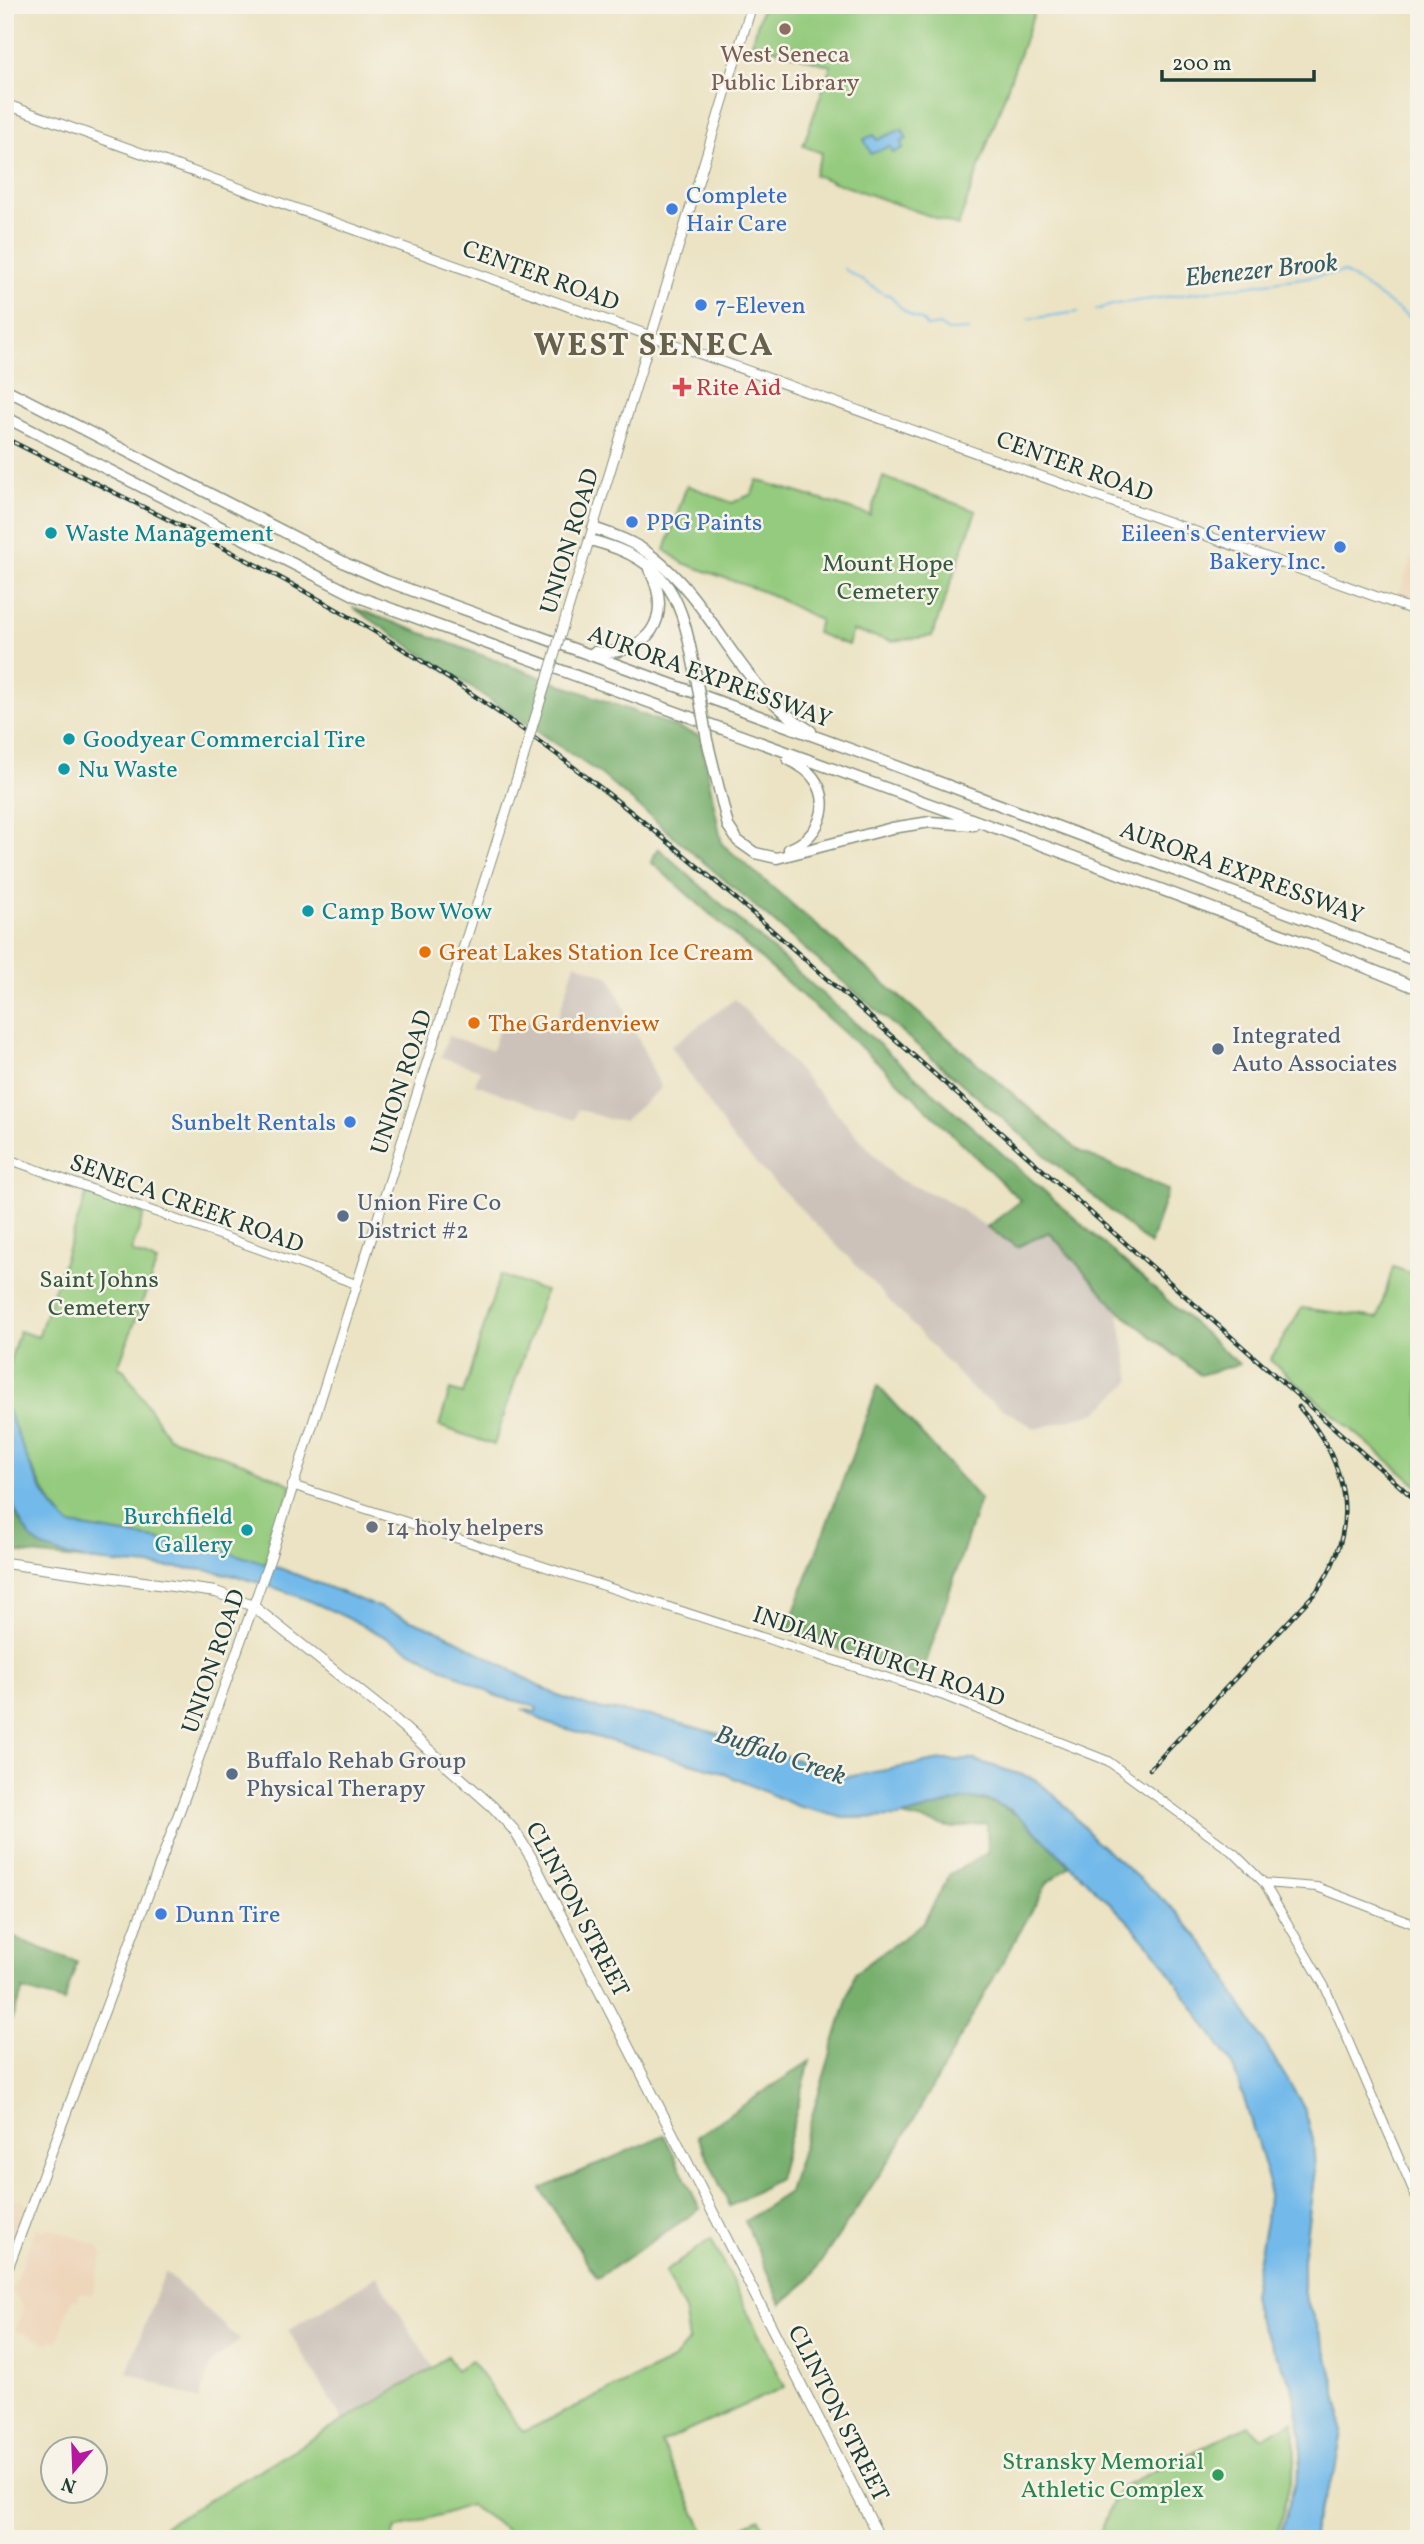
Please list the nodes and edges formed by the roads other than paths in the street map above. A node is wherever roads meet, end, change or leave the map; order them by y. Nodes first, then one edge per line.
1 (752, 5) edge
2 (5, 104) edge
3 (652, 335) junction
4 (5, 388) edge
5 (5, 417) edge
6 (592, 534) junction
7 (646, 563) junction
8 (672, 575) junction
9 (1419, 612) edge
10 (579, 650) junction
11 (700, 678) junction
12 (710, 741) junction
13 (831, 743) junction
14 (774, 749) junction
15 (1007, 832) junction
16 (1419, 962) edge
17 (1419, 989) edge
18 (5, 1158) edge
19 (356, 1284) junction
20 (292, 1485) junction
21 (5, 1563) edge
22 (255, 1601) junction
23 (1264, 1883) junction
24 (1419, 1926) edge
25 (1419, 2204) edge
26 (5, 2276) edge
27 (880, 2539) edge

1 - 3 main road, UNION ROAD
2 - 3 main road, CENTER ROAD
3 - 6 main road, UNION ROAD
3 - 9 main road, CENTER ROAD
4 - 10 highway, AURORA EXPRESSWAY
5 - 14 highway, AURORA EXPRESSWAY
6 - 7 highway
6 - 8 highway
6 - 19 main road, UNION ROAD, bridge
7 - 10 highway
7 - 11 highway
8 - 11 highway
8 - 13 highway
10 - 13 highway, AURORA EXPRESSWAY
11 - 12 highway, bridge
12 - 14 highway
12 - 15 highway
13 - 16 highway, AURORA EXPRESSWAY
14 - 15 highway, AURORA EXPRESSWAY
15 - 17 highway, AURORA EXPRESSWAY
18 - 19 street, SENECA CREEK ROAD
19 - 20 main road, UNION ROAD
20 - 22 main road, UNION ROAD
20 - 23 street, INDIAN CHURCH ROAD
21 - 22 main road, CLINTON STREET
22 - 26 main road, UNION ROAD
22 - 27 main road, CLINTON STREET
23 - 24 street
23 - 25 street, INDIAN CHURCH ROAD

